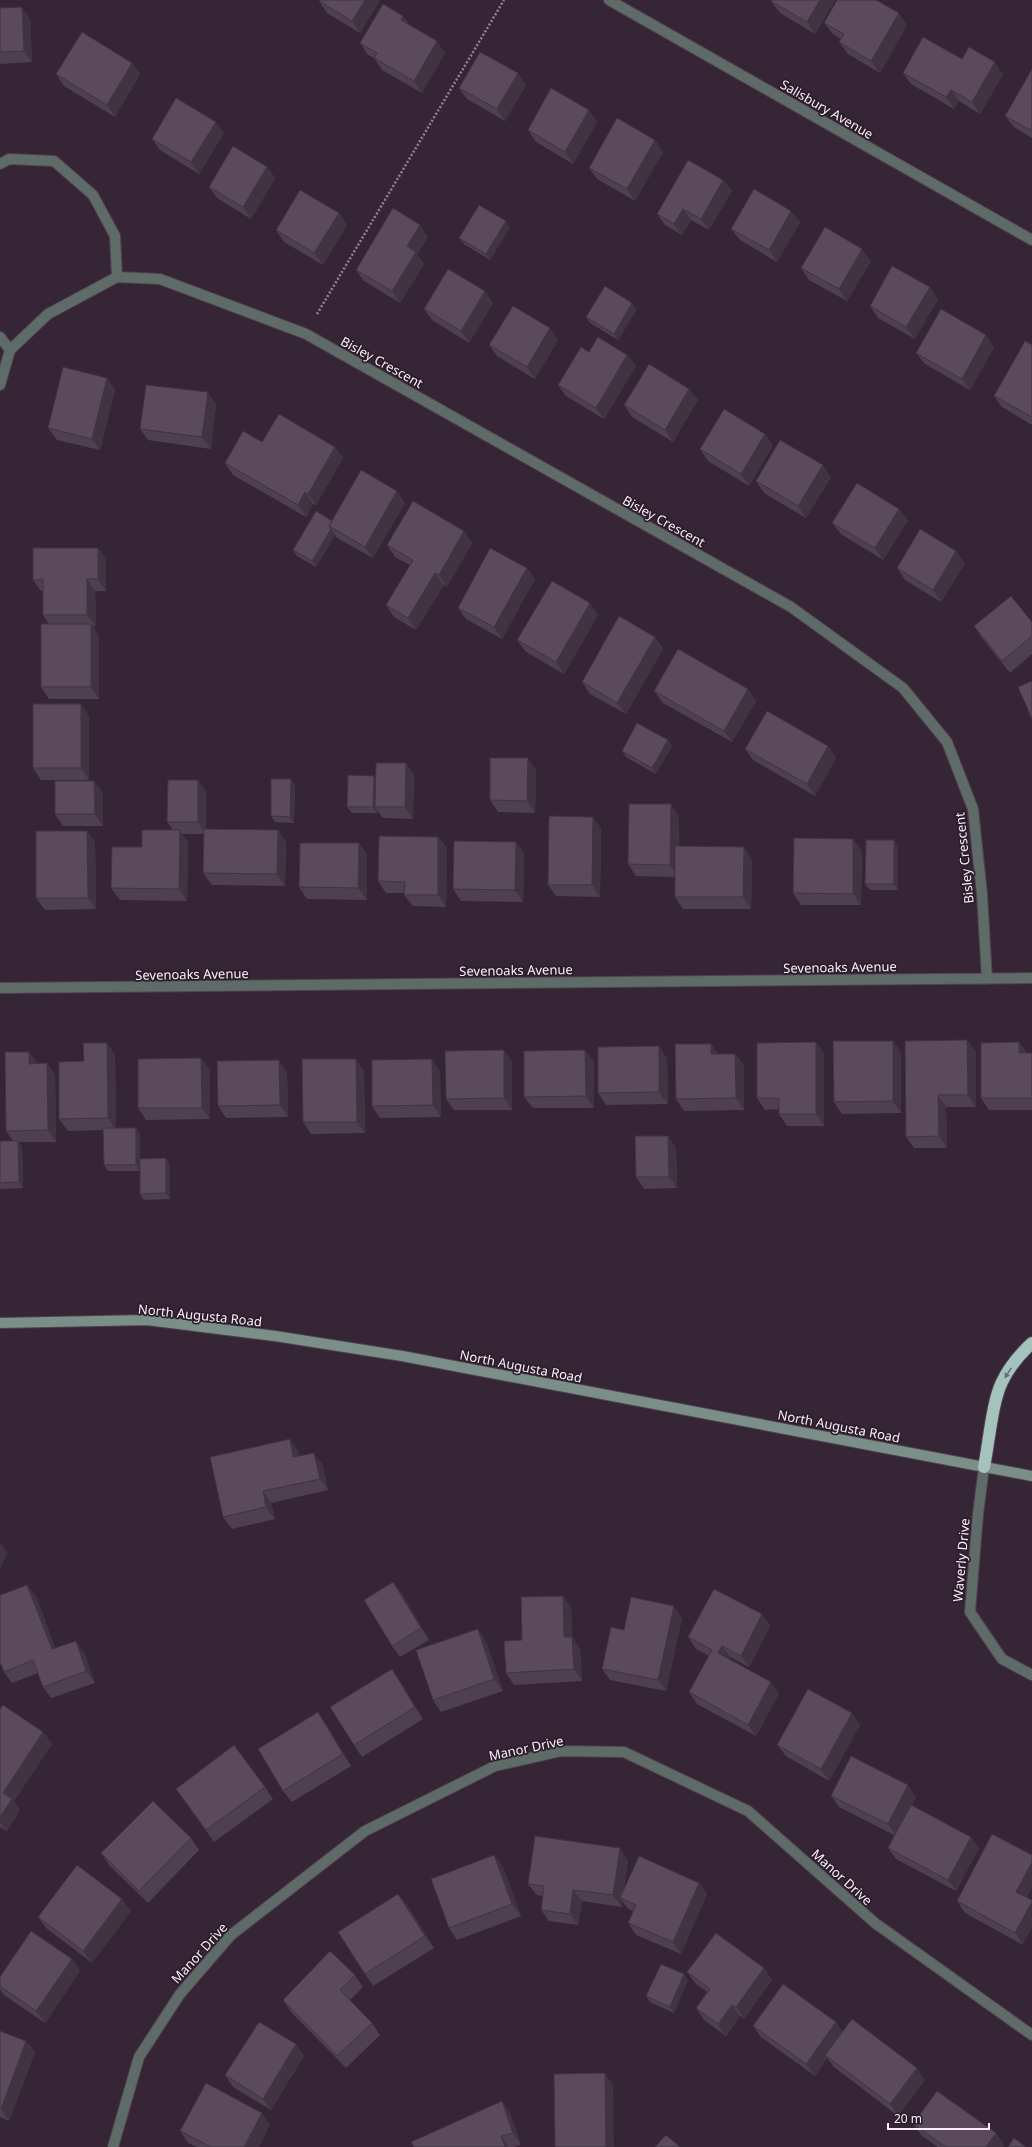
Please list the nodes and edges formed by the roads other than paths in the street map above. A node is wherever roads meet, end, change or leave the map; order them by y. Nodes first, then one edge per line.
1 (609, 0) edge
2 (0, 164) edge
3 (1032, 240) edge
4 (118, 277) junction
5 (0, 337) edge
6 (10, 350) junction
7 (0, 385) edge
8 (1032, 978) edge
9 (987, 979) junction
10 (0, 988) edge
11 (0, 1323) edge
12 (1032, 1343) edge
13 (984, 1467) junction
14 (1032, 1476) edge
15 (1032, 1675) edge
16 (1032, 2035) edge
17 (113, 2147) edge

1 - 3 street, Salisbury Avenue
2 - 4 street
4 - 6 street
4 - 9 street, Bisley Crescent
5 - 6 street
6 - 7 street
8 - 9 street, Sevenoaks Avenue
9 - 10 street, Sevenoaks Avenue
11 - 13 main road, North Augusta Road
12 -> 13 highway
13 - 14 main road, North Augusta Road
13 - 15 street, Waverly Drive
16 - 17 street, Manor Drive

